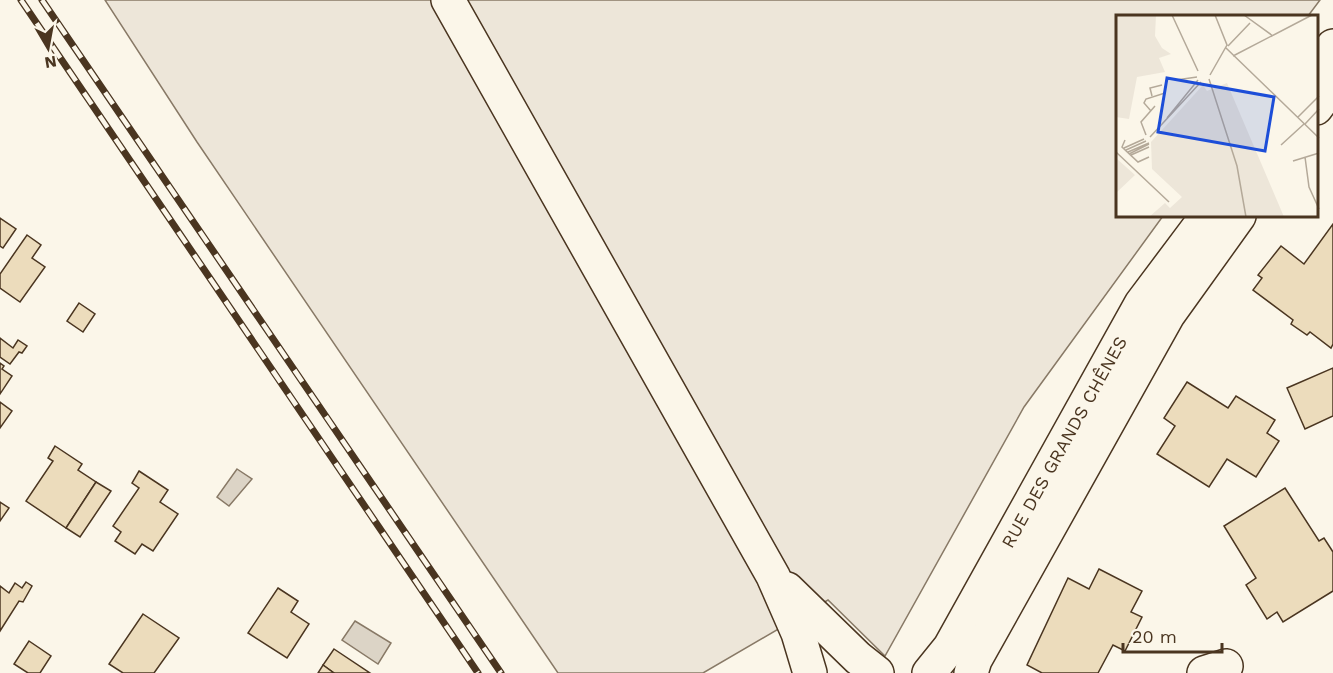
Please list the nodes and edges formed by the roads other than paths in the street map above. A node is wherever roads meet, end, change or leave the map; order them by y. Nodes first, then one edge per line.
1 (448, 0) edge
2 (1333, 46) edge
3 (1318, 67) edge
4 (1333, 86) edge
5 (1318, 107) edge
6 (1206, 218) edge
7 (1238, 218) edge
8 (773, 576) junction
9 (810, 673) edge
10 (877, 673) edge
11 (929, 673) edge
12 (971, 673) edge

1 - 8 street
2 - 3 street
4 - 5 street
6 - 11 street, RUE DES GRANDS CHÊNES
7 - 12 street, RUE DES GRANDS CHÊNES
8 - 9 street
8 - 10 street

